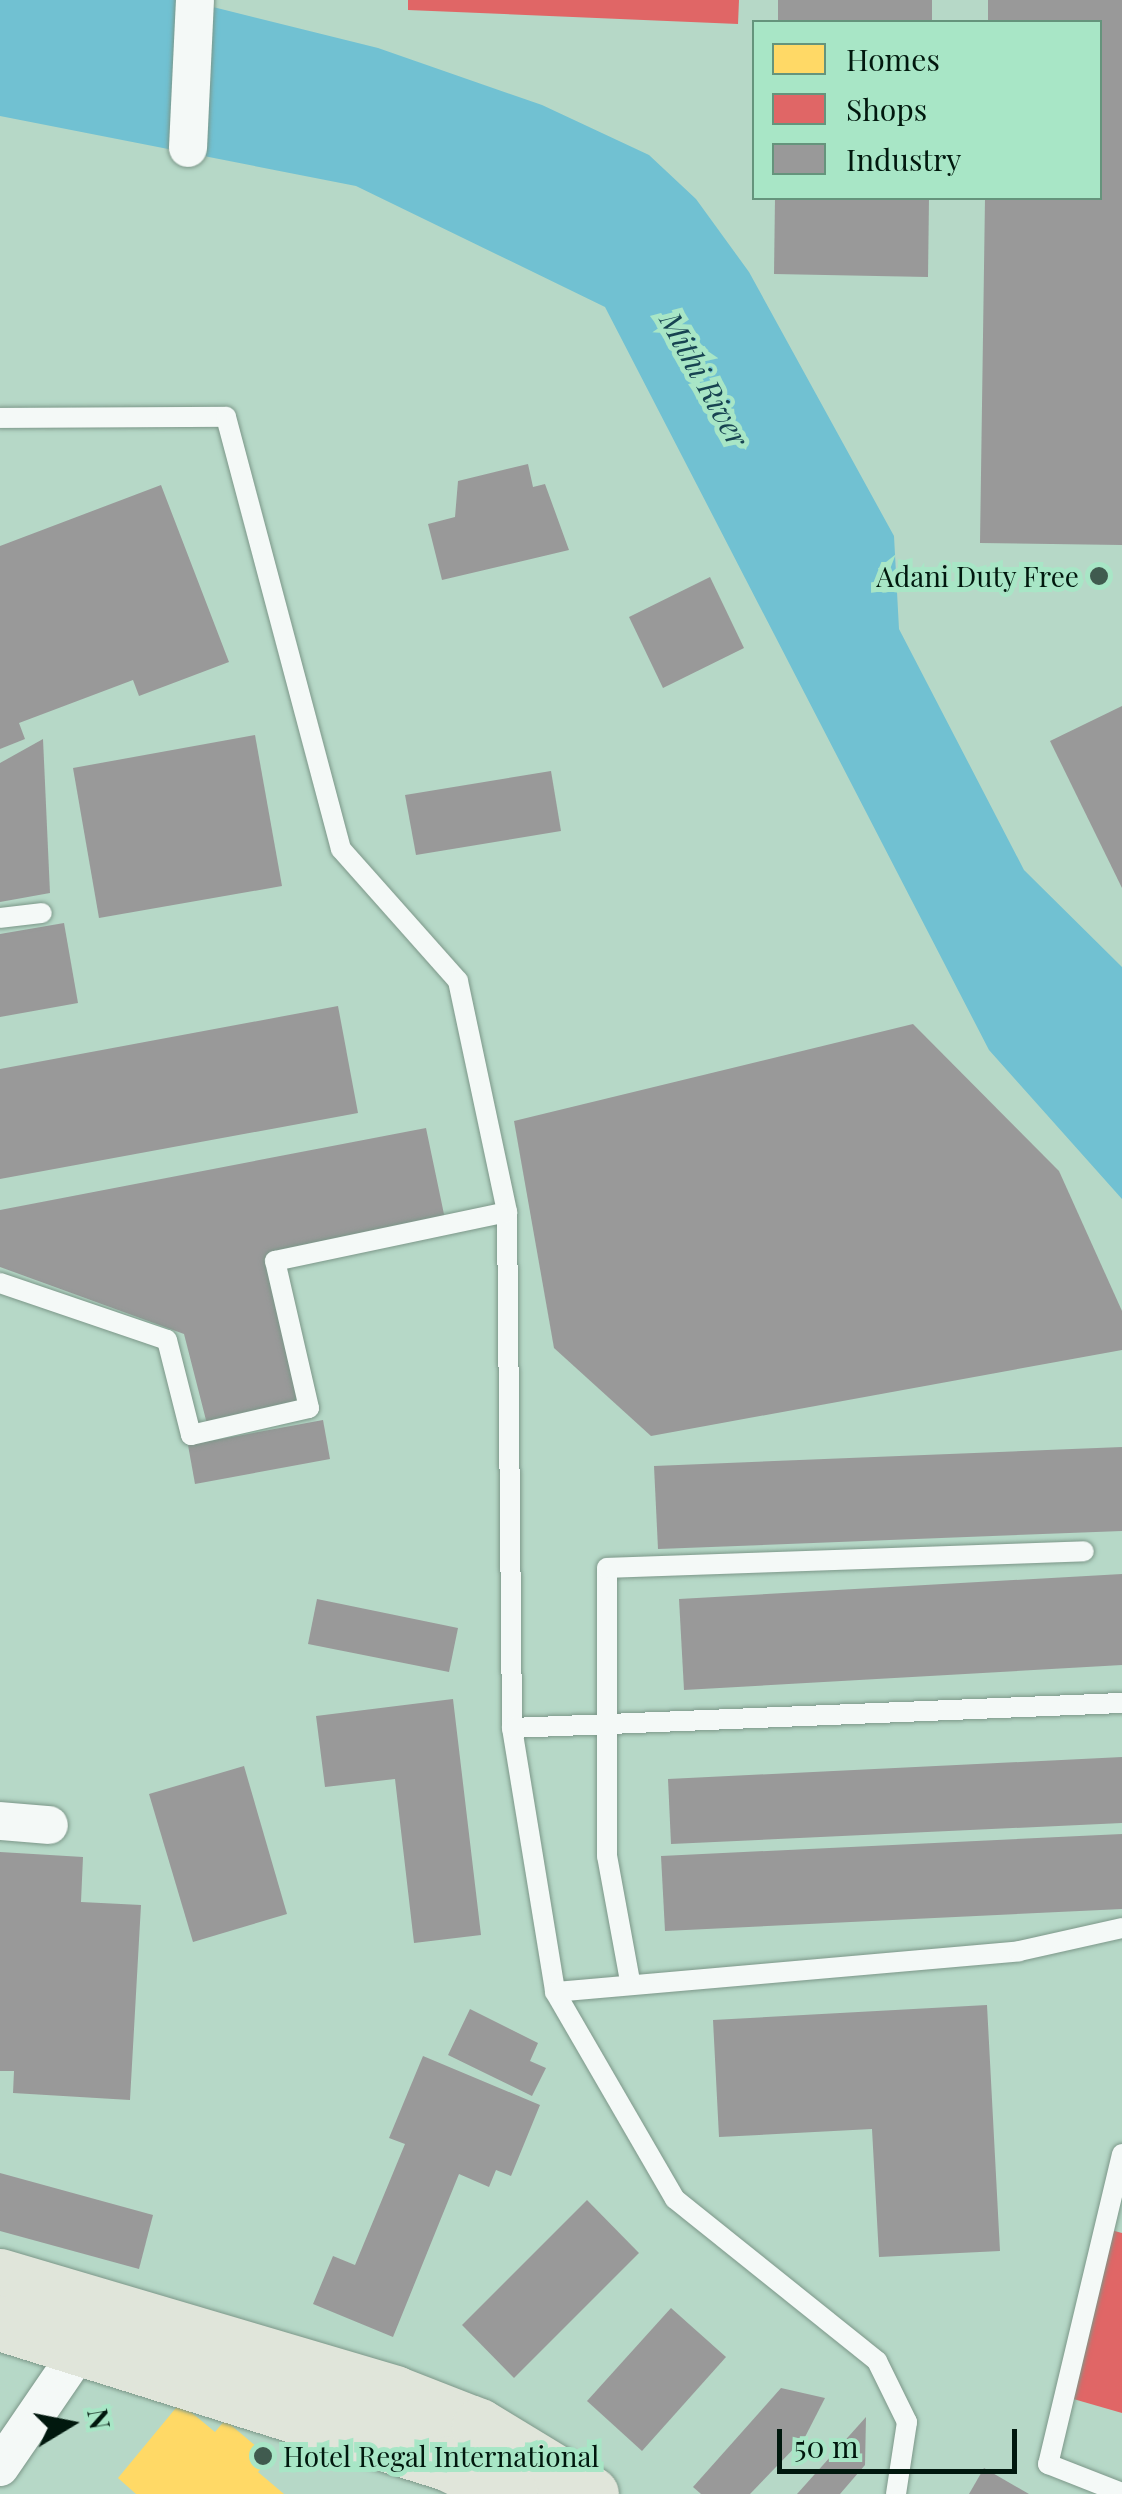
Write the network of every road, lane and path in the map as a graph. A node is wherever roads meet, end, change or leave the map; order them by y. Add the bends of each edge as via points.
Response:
1 (195, 0) edge
2 (188, 148) dead end
3 (0, 418) edge
4 (42, 913) dead end
5 (0, 918) edge
6 (507, 1212) junction
7 (0, 1283) edge
8 (1084, 1552) dead end
9 (1122, 1702) edge
10 (610, 1719) junction
11 (512, 1728) junction
12 (0, 1820) edge
13 (49, 1825) dead end
14 (1122, 1928) edge
15 (630, 1982) junction
16 (555, 1992) junction
17 (1122, 2154) edge
18 (0, 2276) edge
19 (0, 2322) edge
20 (98, 2323) junction
21 (451, 2461) edge
22 (0, 2467) edge
23 (1122, 2493) edge
24 (510, 2494) edge
25 (590, 2494) edge
26 (896, 2494) edge

1 - 2 street
3 - 6 lane via 226,417 341,849 458,981
4 - 5 lane
6 - 7 lane via 275,1261 309,1408 191,1435 167,1340
6 - 11 lane
8 - 10 lane via 607,1568
9 - 10 lane
10 - 11 lane
10 - 15 lane via 606,1856
11 - 16 lane
12 - 13 street
14 - 15 lane via 1019,1951
15 - 16 lane
16 - 26 lane via 675,2200 877,2361 907,2422
17 - 23 lane via 1048,2464
18 - 20 main road
19 - 20 main road
20 - 21 main road
20 - 22 street
21 - 24 main road
21 - 25 main road

